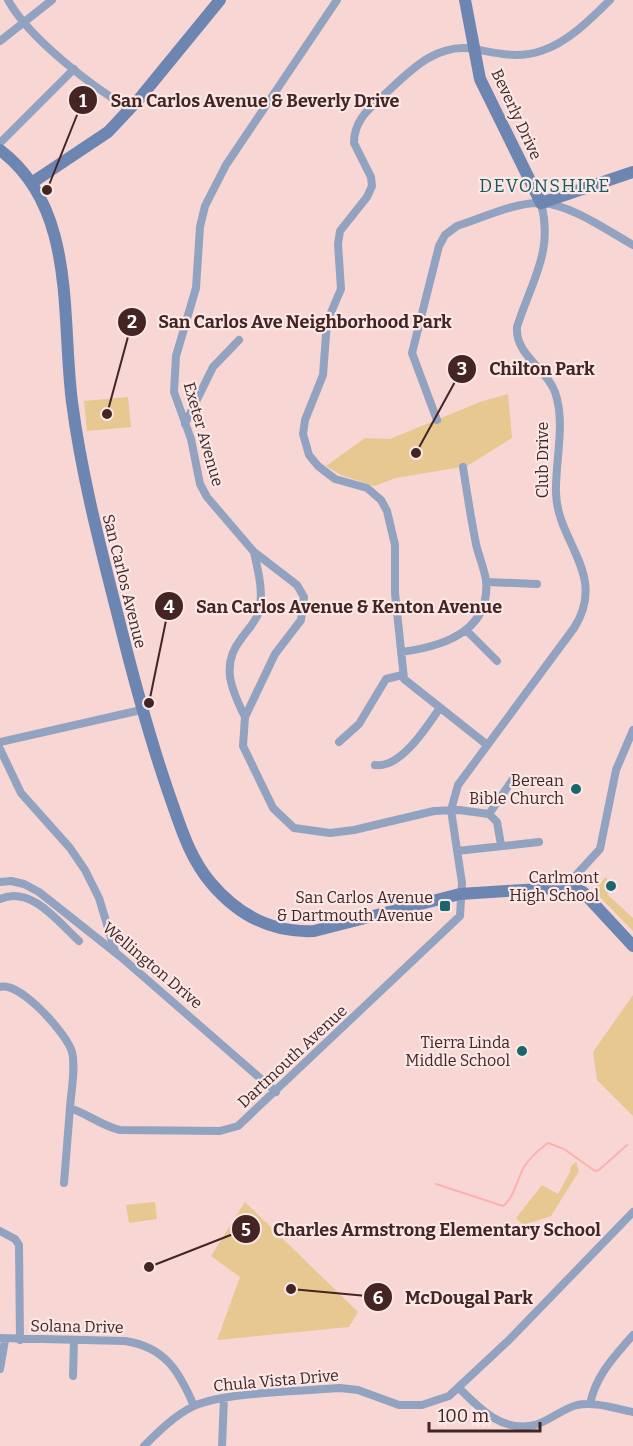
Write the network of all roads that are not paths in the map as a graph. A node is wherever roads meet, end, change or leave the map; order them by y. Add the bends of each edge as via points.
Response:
1 (8, 0) edge
2 (52, 0) edge
3 (220, 0) edge
4 (337, 0) edge
5 (465, 0) edge
6 (610, 0) edge
7 (23, 22) junction
8 (0, 41) edge
9 (473, 49) junction
10 (74, 69) junction
11 (130, 109) junction
12 (0, 143) edge
13 (0, 150) edge
14 (633, 172) edge
15 (33, 182) junction
16 (541, 203) junction
17 (633, 245) edge
18 (239, 340) dead end
19 (437, 420) dead end
20 (185, 424) junction
21 (463, 467) dead end
22 (254, 552) junction
23 (486, 582) junction
24 (537, 584) dead end
25 (466, 630) junction
26 (401, 652) junction
27 (496, 661) dead end
28 (402, 675) junction
29 (439, 709) junction
30 (141, 710) junction
31 (245, 717) junction
32 (633, 730) edge
33 (0, 742) edge
34 (339, 742) dead end
35 (486, 744) junction
36 (0, 749) edge
37 (375, 765) dead end
38 (513, 779) dead end
39 (452, 810) junction
40 (489, 814) junction
41 (539, 842) dead end
42 (501, 845) junction
43 (457, 851) junction
44 (0, 882) edge
45 (570, 887) junction
46 (460, 894) junction
47 (0, 899) edge
48 (79, 940) dead end
49 (633, 946) edge
50 (121, 957) junction
51 (0, 987) edge
52 (276, 1092) junction
53 (70, 1108) junction
54 (64, 1183) dead end
55 (633, 1212) edge
56 (0, 1231) edge
57 (633, 1335) edge
58 (3, 1339) edge
59 (20, 1340) junction
60 (74, 1341) junction
61 (0, 1369) edge
62 (73, 1376) dead end
63 (459, 1388) junction
64 (224, 1398) junction
65 (590, 1404) junction
66 (194, 1406) junction
67 (633, 1412) edge
68 (144, 1446) edge
69 (222, 1446) edge

1 - 7 street
2 - 7 street
3 - 11 main road
4 - 20 street, Exeter Avenue via 226,165 205,206 196,288 173,377
5 - 9 main road, Beverly Drive
6 - 9 street via 564,40 540,52 517,56
7 - 8 street
7 - 10 street
9 - 16 main road, Beverly Drive via 487,98
9 - 26 street via 446,50 429,57 369,109 356,126 354,143 372,186 340,231 341,289 327,322 322,375 304,426 306,447 318,466 335,478 367,488 387,511 395,545
10 - 11 street
10 - 12 street
11 - 15 main road via 108,132
13 - 15 main road, San Carlos Avenue
14 - 16 main road
15 - 30 main road, San Carlos Avenue via 50,215 58,249 72,402 88,502
16 - 17 street via 561,207
16 - 19 street via 457,226 442,240 412,353
16 - 35 street, Club Drive via 546,243 517,337 524,352 547,377 558,402 556,494 585,576 585,600 574,628
18 - 20 street via 213,367
20 - 22 street, Exeter Avenue via 207,497
21 - 23 street
22 - 31 street via 261,588 259,611 236,645 229,666 231,688
22 - 31 street, Exeter Avenue via 297,585 305,605 302,620 275,654
23 - 24 street
23 - 25 street via 481,608
25 - 26 street via 440,645
25 - 27 street
26 - 28 street
28 - 29 street
28 - 34 street via 386,679 359,724
29 - 35 street
29 - 37 street via 414,743 387,764
30 - 33 street
30 - 46 main road, San Carlos Avenue via 184,839 212,884 240,911 268,926 291,932 314,931
31 - 39 street, Exeter Avenue via 244,749 273,808 294,828 340,833
32 - 45 street via 614,779 600,849
35 - 39 street, Club Drive via 458,785
36 - 50 street via 21,793 85,870 99,898 111,944
38 - 40 street
39 - 40 street, Exeter Avenue
39 - 43 street, Club Drive
40 - 42 street via 497,822
41 - 42 street
42 - 43 street
43 - 46 street, Club Drive
44 - 50 street, Wellington Drive via 24,884 39,892
45 - 46 main road, San Carlos Avenue
45 - 49 main road via 583,892
46 - 52 street, Dartmouth Avenue via 460,916
47 - 48 street via 14,894 31,899
50 - 52 street, Wellington Drive
51 - 53 street via 17,988 70,1044
52 - 53 street, Dartmouth Avenue via 238,1126 220,1131 120,1130
53 - 54 street
55 - 63 street, Chula Vista Drive
56 - 59 street via 19,1245
57 - 65 street via 603,1370
58 - 59 street, Solana Drive
58 - 61 street
59 - 60 street, Solana Drive
60 - 62 street
60 - 66 street, Solana Drive via 125,1341 154,1349 175,1367
63 - 64 street, Chula Vista Drive via 449,1396 422,1405 399,1405 358,1390 340,1388
63 - 65 street via 485,1414 514,1425 534,1425 577,1405
64 - 66 street, Chula Vista Drive
64 - 69 street
65 - 67 street
66 - 68 street, Chula Vista Drive via 164,1426

